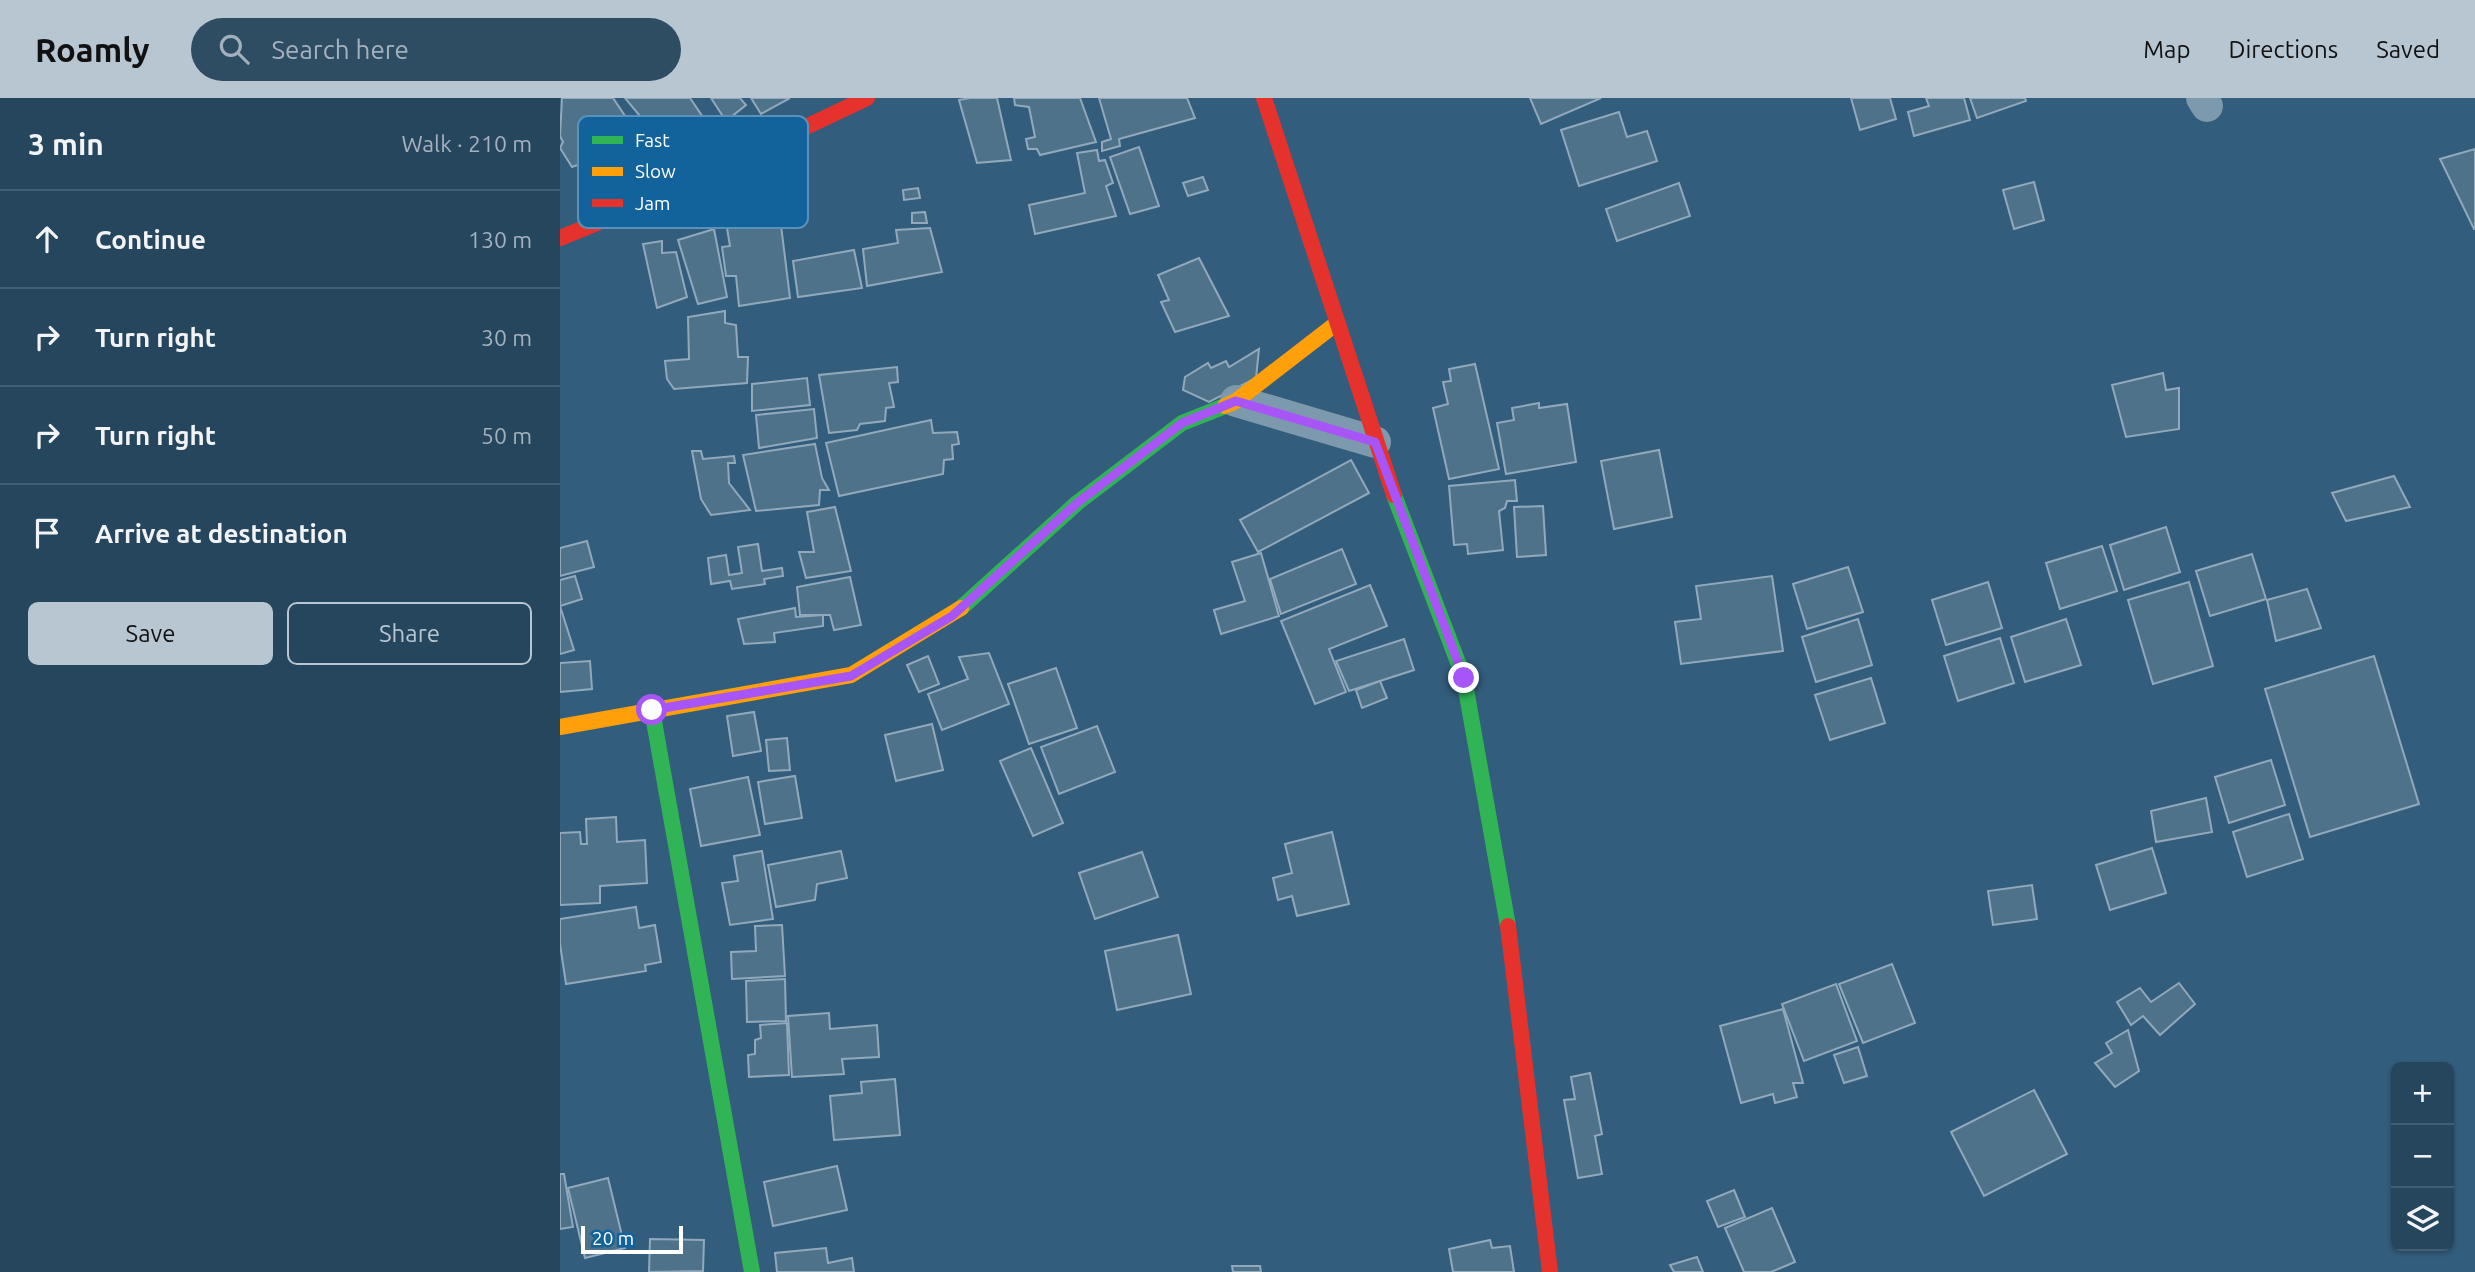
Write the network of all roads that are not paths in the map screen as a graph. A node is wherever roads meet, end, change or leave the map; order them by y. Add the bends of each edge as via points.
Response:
1 (867, 98) edge
2 (1264, 98) edge
3 (808, 126) edge
4 (585, 228) edge
5 (560, 238) edge
6 (1337, 323) junction
7 (1236, 401) junction
8 (1375, 442) junction
9 (652, 710) junction
10 (560, 727) edge
11 (752, 1272) edge
12 (1550, 1272) edge

1 - 3 street
2 - 6 street
4 - 5 street
6 - 7 street
6 - 8 street
7 - 8 street
7 - 9 street via 1182,423 1077,503 952,616 851,676
8 - 12 street via 1464,678 1507,916
9 - 10 street
9 - 11 street

